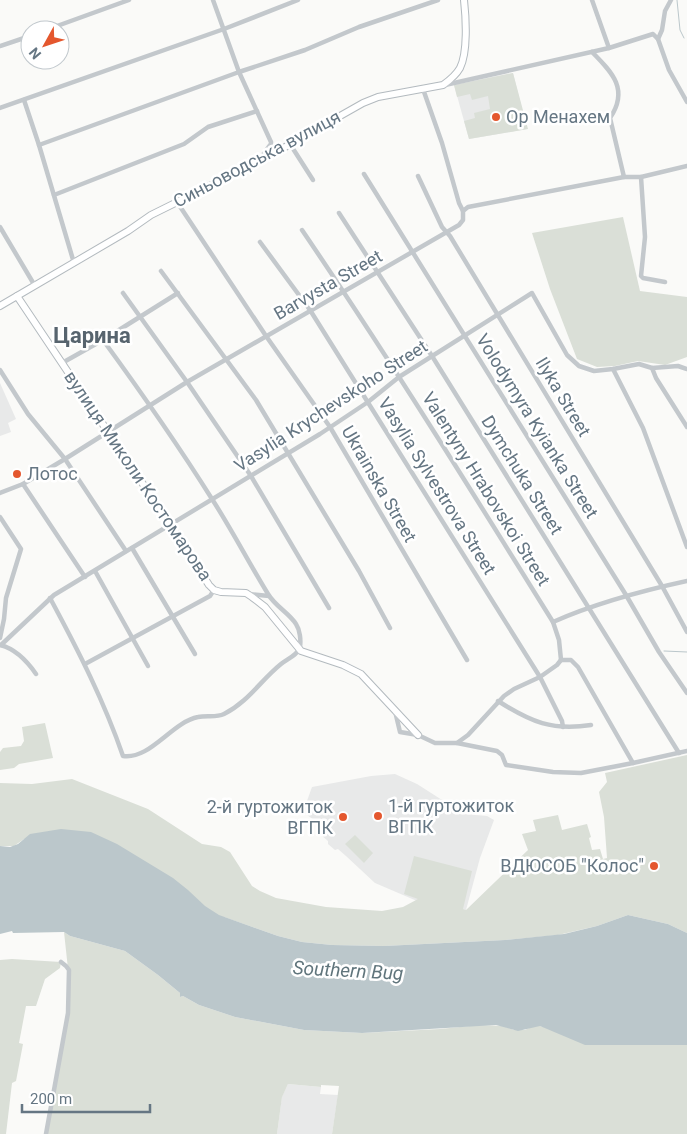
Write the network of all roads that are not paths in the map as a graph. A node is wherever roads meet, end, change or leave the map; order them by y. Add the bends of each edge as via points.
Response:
1 (129, 0) edge
2 (213, 0) edge
3 (298, 0) edge
4 (438, 0) edge
5 (464, 0) edge
6 (592, 0) edge
7 (671, 0) edge
8 (70, 21) edge
9 (224, 29) junction
10 (20, 39) edge
11 (658, 39) junction
12 (0, 46) edge
13 (609, 48) junction
14 (592, 52) junction
15 (240, 72) junction
16 (443, 85) junction
17 (423, 89) junction
18 (24, 100) junction
19 (687, 102) edge
20 (0, 108) edge
21 (257, 111) junction
22 (290, 144) junction
23 (39, 145) junction
24 (264, 159) junction
25 (687, 166) edge
26 (364, 174) dead end
27 (418, 176) dead end
28 (624, 177) junction
29 (640, 177) junction
30 (313, 180) dead end
31 (54, 195) junction
32 (177, 202) junction
33 (464, 211) junction
34 (339, 213) dead end
35 (0, 227) edge
36 (302, 230) dead end
37 (446, 232) junction
38 (260, 242) dead end
39 (412, 252) junction
40 (74, 263) junction
41 (160, 271) dead end
42 (376, 272) junction
43 (665, 282) dead end
44 (35, 286) junction
45 (344, 291) junction
46 (123, 293) dead end
47 (178, 293) junction
48 (16, 296) junction
49 (0, 306) edge
50 (310, 310) junction
51 (497, 315) junction
52 (140, 317) junction
53 (464, 335) junction
54 (266, 336) junction
55 (103, 340) junction
56 (432, 356) junction
57 (226, 359) junction
58 (62, 363) junction
59 (652, 368) junction
60 (687, 369) edge
61 (0, 370) edge
62 (614, 370) junction
63 (399, 377) junction
64 (188, 382) junction
65 (368, 402) junction
66 (150, 405) junction
67 (330, 427) junction
68 (687, 427) edge
69 (108, 431) junction
70 (288, 454) junction
71 (65, 459) junction
72 (251, 476) junction
73 (22, 484) junction
74 (0, 494) edge
75 (212, 499) junction
76 (0, 517) edge
77 (171, 525) junction
78 (687, 547) edge
79 (132, 548) junction
80 (126, 552) junction
81 (95, 571) junction
82 (85, 576) junction
83 (687, 581) edge
84 (662, 586) junction
85 (214, 590) junction
86 (246, 594) junction
87 (269, 596) junction
88 (626, 596) junction
89 (50, 598) junction
90 (329, 608) dead end
91 (588, 608) junction
92 (172, 616) junction
93 (553, 622) junction
94 (390, 628) dead end
95 (687, 632) edge
96 (0, 638) edge
97 (132, 638) junction
98 (0, 645) edge
99 (299, 649) junction
100 (195, 654) dead end
101 (468, 660) dead end
102 (561, 660) junction
103 (85, 664) junction
104 (148, 666) dead end
105 (36, 674) dead end
106 (540, 677) junction
107 (687, 693) edge
108 (498, 701) junction
109 (395, 710) junction
110 (591, 725) dead end
111 (563, 727) junction
112 (418, 735) junction
113 (457, 743) junction
114 (687, 751) edge
115 (679, 753) junction
116 (633, 763) junction
117 (61, 962) dead end
118 (46, 1134) edge

1 - 8 street
2 - 9 street
3 - 9 street
4 - 15 street
5 - 16 street via 464,55 459,69
6 - 13 street
7 - 11 street
9 - 15 street
9 - 18 street
10 - 12 street
11 - 13 street via 653,34
11 - 19 street via 669,70
13 - 14 street
14 - 16 street
14 - 28 street via 608,69 619,91 618,106 610,118
15 - 21 street
15 - 23 street
16 - 17 street, Синьоводська вулиця
17 - 22 street, Синьоводська вулиця via 367,101
17 - 33 street
18 - 20 street
18 - 23 street
21 - 24 street via 271,142
21 - 31 street via 208,128 184,144
22 - 24 street, Синьоводська вулиця
22 - 30 street
23 - 31 street
24 - 32 street, Синьоводська вулиця
25 - 29 street
26 - 39 street, Volodymyra Kyianka Street
27 - 37 street, Ilyka Street
28 - 29 street
28 - 33 street via 470,206
29 - 43 street via 645,237 641,276
31 - 40 street
32 - 40 street, Синьоводська вулиця
32 - 54 street, Ukrainska Street
33 - 37 street, Barvysta Street via 462,222
34 - 42 street, Dymchuka Street
35 - 44 street
36 - 45 street, Valentyny Hrabovskoi Street
37 - 39 street, Barvysta Street
37 - 51 street, Ilyka Street
38 - 50 street, Vasylia Sylvestrova Street
39 - 42 street, Barvysta Street
39 - 53 street, Volodymyra Kyianka Street
40 - 44 street, Синьоводська вулиця
41 - 47 street
42 - 45 street, Barvysta Street
42 - 56 street, Dymchuka Street
44 - 48 street, Синьоводська вулиця
45 - 50 street, Barvysta Street
45 - 63 street, Valentyny Hrabovskoi Street
46 - 52 street
47 - 52 street
47 - 57 street
48 - 49 street, Синьоводська вулиця
48 - 58 street, вулиця Миколи Костомарова
50 - 54 street, Barvysta Street
50 - 65 street, Vasylia Sylvestrova Street
51 - 53 street, Vasylia Krychevskoho Street
51 - 62 street, Vasylia Krychevskoho Street via 532,294 570,360 594,370
51 - 84 street, Ilyka Street
52 - 55 street
52 - 64 street
53 - 56 street, Vasylia Krychevskoho Street
53 - 88 street, Volodymyra Kyianka Street
54 - 57 street, Barvysta Street
54 - 67 street, Ukrainska Street
55 - 58 street
55 - 66 street
56 - 63 street, Vasylia Krychevskoho Street
56 - 91 street, Dymchuka Street
57 - 64 street, Barvysta Street
57 - 70 street via 256,400
58 - 69 street, вулиця Миколи Костомарова
59 - 60 street via 678,366
59 - 62 street via 639,364
59 - 68 street
61 - 71 street via 28,414
62 - 78 street via 643,428
63 - 65 street, Vasylia Krychevskoho Street
63 - 93 street, Valentyny Hrabovskoi Street
64 - 66 street, Barvysta Street
64 - 72 street
65 - 67 street, Vasylia Krychevskoho Street
65 - 106 street, Vasylia Sylvestrova Street
66 - 69 street, Barvysta Street
66 - 75 street
67 - 70 street, Vasylia Krychevskoho Street
67 - 101 street, Ukrainska Street
69 - 71 street, Barvysta Street
69 - 77 street, вулиця Миколи Костомарова
70 - 72 street, Vasylia Krychevskoho Street
70 - 94 street
71 - 73 street, Barvysta Street
71 - 80 street
72 - 75 street, Vasylia Krychevskoho Street
72 - 90 street
73 - 74 street, Barvysta Street
73 - 82 street
75 - 77 street, Vasylia Krychevskoho Street
75 - 87 street
76 - 96 street via 20,549 6,598
77 - 79 street, Vasylia Krychevskoho Street
77 - 85 street, вулиця Миколи Костомарова
79 - 80 street, Vasylia Krychevskoho Street
79 - 92 street
80 - 81 street, Vasylia Krychevskoho Street
81 - 82 street, Vasylia Krychevskoho Street
81 - 97 street
82 - 89 street, Vasylia Krychevskoho Street
83 - 84 street
84 - 88 street
84 - 95 street, Ilyka Street
85 - 86 street, вулиця Миколи Костомарова
85 - 92 street via 210,596
86 - 87 street
86 - 99 street via 261,602
87 - 99 street via 296,624
88 - 91 street
88 - 107 street, Volodymyra Kyianka Street
89 - 98 street, Vasylia Krychevskoho Street
89 - 103 street
91 - 93 street
91 - 115 street, Dymchuka Street
92 - 97 street
92 - 100 street
93 - 102 street, Valentyny Hrabovskoi Street
97 - 103 street
97 - 104 street
98 - 105 street via 19,654
99 - 103 street via 226,713 183,722 142,752 129,757 123,756
99 - 109 street via 352,668 371,683
102 - 106 street
102 - 116 street via 571,660 578,667
106 - 108 street
106 - 111 street, Vasylia Sylvestrova Street
108 - 111 street via 536,722
108 - 113 street
109 - 112 street
109 - 112 street via 400,732
110 - 111 street
112 - 113 street via 435,743
113 - 116 street via 497,751 506,765 567,773
114 - 115 street
115 - 116 street
117 - 118 street via 69,970 68,1013

